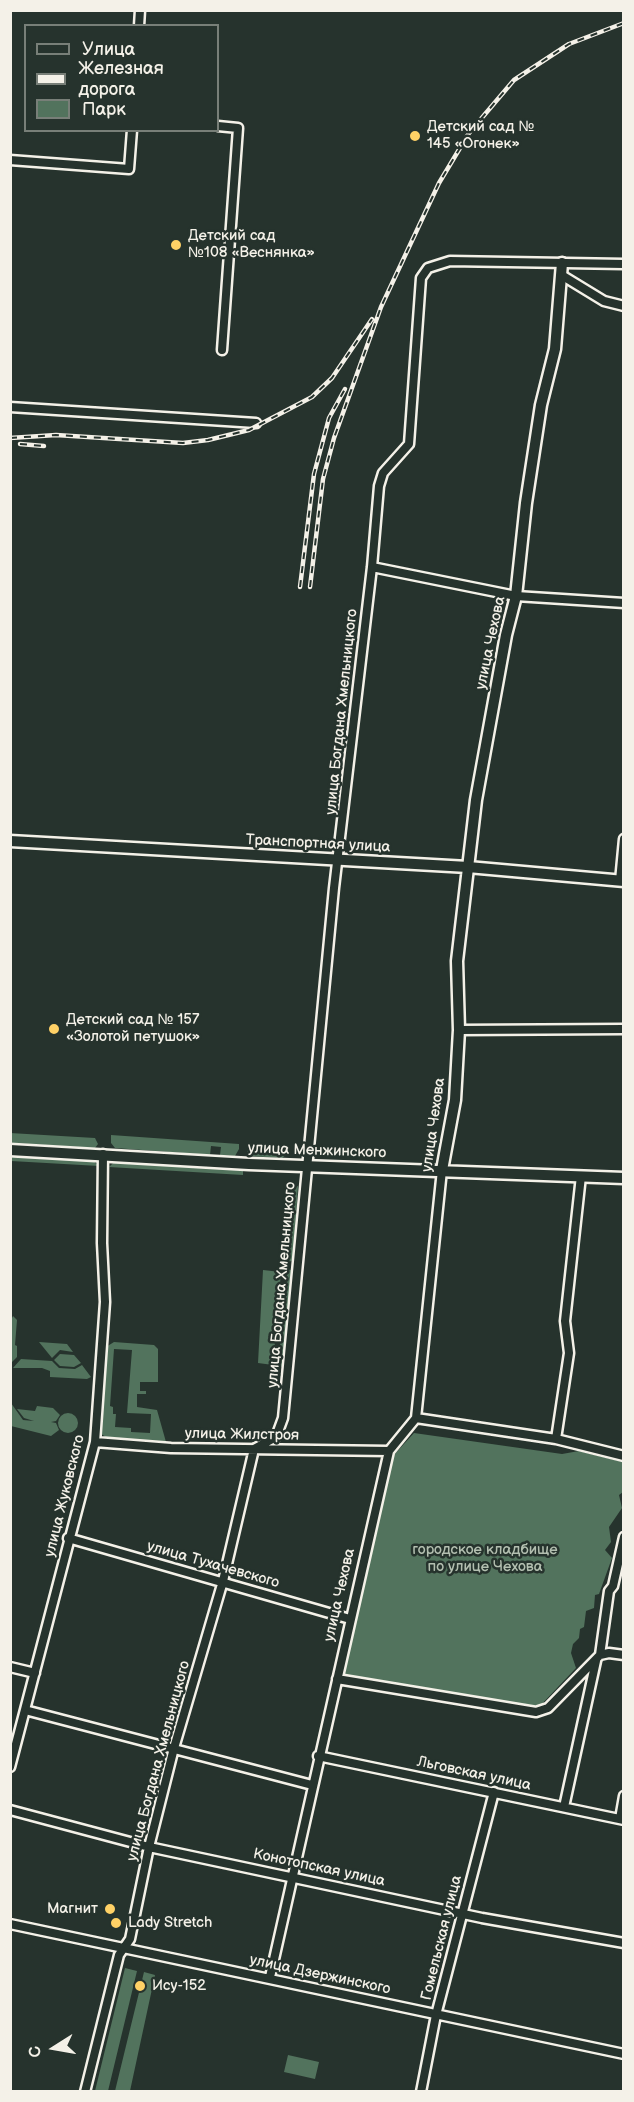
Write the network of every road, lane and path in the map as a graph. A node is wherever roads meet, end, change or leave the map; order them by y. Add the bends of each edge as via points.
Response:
1 (219, 126) edge
2 (132, 132) edge
3 (10, 160) edge
4 (561, 263) junction
5 (624, 264) edge
6 (562, 276) junction
7 (624, 306) edge
8 (222, 350) dead end
9 (10, 407) edge
10 (256, 423) dead end
11 (372, 567) junction
12 (516, 596) junction
13 (624, 603) edge
14 (624, 839) edge
15 (10, 841) edge
16 (340, 860) junction
17 (468, 867) junction
18 (622, 881) edge
19 (624, 1029) edge
20 (459, 1030) junction
21 (10, 1149) edge
22 (103, 1154) junction
23 (306, 1165) junction
24 (442, 1170) junction
25 (581, 1176) junction
26 (624, 1178) edge
27 (416, 1418) junction
28 (556, 1439) junction
29 (95, 1442) junction
30 (255, 1449) junction
31 (389, 1451) junction
32 (624, 1456) edge
33 (624, 1537) edge
34 (68, 1538) junction
35 (224, 1581) junction
36 (350, 1619) junction
37 (624, 1655) edge
38 (598, 1657) junction
39 (10, 1667) edge
40 (35, 1673) junction
41 (337, 1679) junction
42 (25, 1710) junction
43 (174, 1748) junction
44 (318, 1756) junction
45 (10, 1767) edge
46 (312, 1785) junction
47 (494, 1792) junction
48 (624, 1796) edge
49 (564, 1808) junction
50 (10, 1810) edge
51 (622, 1819) edge
52 (149, 1847) junction
53 (292, 1876) junction
54 (462, 1913) junction
55 (10, 1924) edge
56 (624, 1943) edge
57 (124, 1947) junction
58 (270, 1977) junction
59 (436, 2014) junction
60 (624, 2054) edge
61 (85, 2091) edge
62 (421, 2091) edge

1 - 8 street via 238,128
2 - 3 street via 129,169
4 - 5 street
4 - 6 street, улица Чехова
4 - 11 street, улица Богдана Хмельницкого via 450,261 428,268 421,278 409,444 381,479
6 - 7 street via 604,301
6 - 12 street, улица Чехова via 555,349 541,405
9 - 10 street
11 - 12 street
11 - 16 street, улица Богдана Хмельницкого
12 - 13 street
12 - 17 street, улица Чехова via 476,800
14 - 18 street
15 - 16 street, Транспортная улица
16 - 17 street, Транспортная улица
16 - 23 street, улица Богдана Хмельницкого
17 - 18 street, Транспортная улица
17 - 20 street, улица Чехова via 457,962
19 - 20 street
20 - 24 street, улица Чехова via 455,1100
21 - 22 street, улица Менжинского
22 - 23 street, улица Менжинского
22 - 29 street, улица Жуковского via 105,1302
23 - 24 street, улица Менжинского
23 - 30 street, улица Богдана Хмельницкого via 283,1418 276,1437
24 - 25 street, улица Менжинского
24 - 27 street, улица Чехова
25 - 26 street, улица Менжинского
25 - 28 street via 565,1321 569,1353
27 - 28 street
27 - 31 street, улица Чехова
28 - 32 street
29 - 30 street, улица Жилстроя
29 - 34 street, улица Жуковского
30 - 31 street, улица Жилстроя
30 - 35 street, улица Богдана Хмельницкого
31 - 36 street, улица Чехова
33 - 38 street via 609,1592
34 - 35 street, улица Тухачевского
34 - 40 street, улица Жуковского
35 - 36 street, улица Тухачевского
35 - 43 street, улица Богдана Хмельницкого
36 - 41 street, улица Чехова
37 - 38 street via 609,1653
38 - 41 street via 548,1708 536,1712
38 - 49 street
39 - 40 street
40 - 42 street, улица Жуковского
41 - 44 street, улица Чехова
42 - 43 street
42 - 45 street, улица Жуковского
43 - 46 street
43 - 52 street, улица Богдана Хмельницкого
44 - 46 street, улица Чехова
44 - 47 street, Льговская улица
46 - 53 street, улица Чехова
47 - 49 street, Льговская улица
47 - 54 street, Гомельская улица
48 - 51 street
49 - 51 street, Льговская улица
50 - 52 street, Конотопская улица
52 - 53 street, Конотопская улица
52 - 57 street, улица Богдана Хмельницкого via 130,1939
53 - 54 street, Конотопская улица
53 - 58 street, улица Чехова
54 - 56 street, Конотопская улица
54 - 59 street, Гомельская улица
55 - 57 street, улица Дзержинского
57 - 58 street, улица Дзержинского
57 - 61 street, улица Богдана Хмельницкого via 118,1955
58 - 59 street, улица Дзержинского
59 - 60 street, улица Дзержинского
59 - 62 street, Гомельская улица

